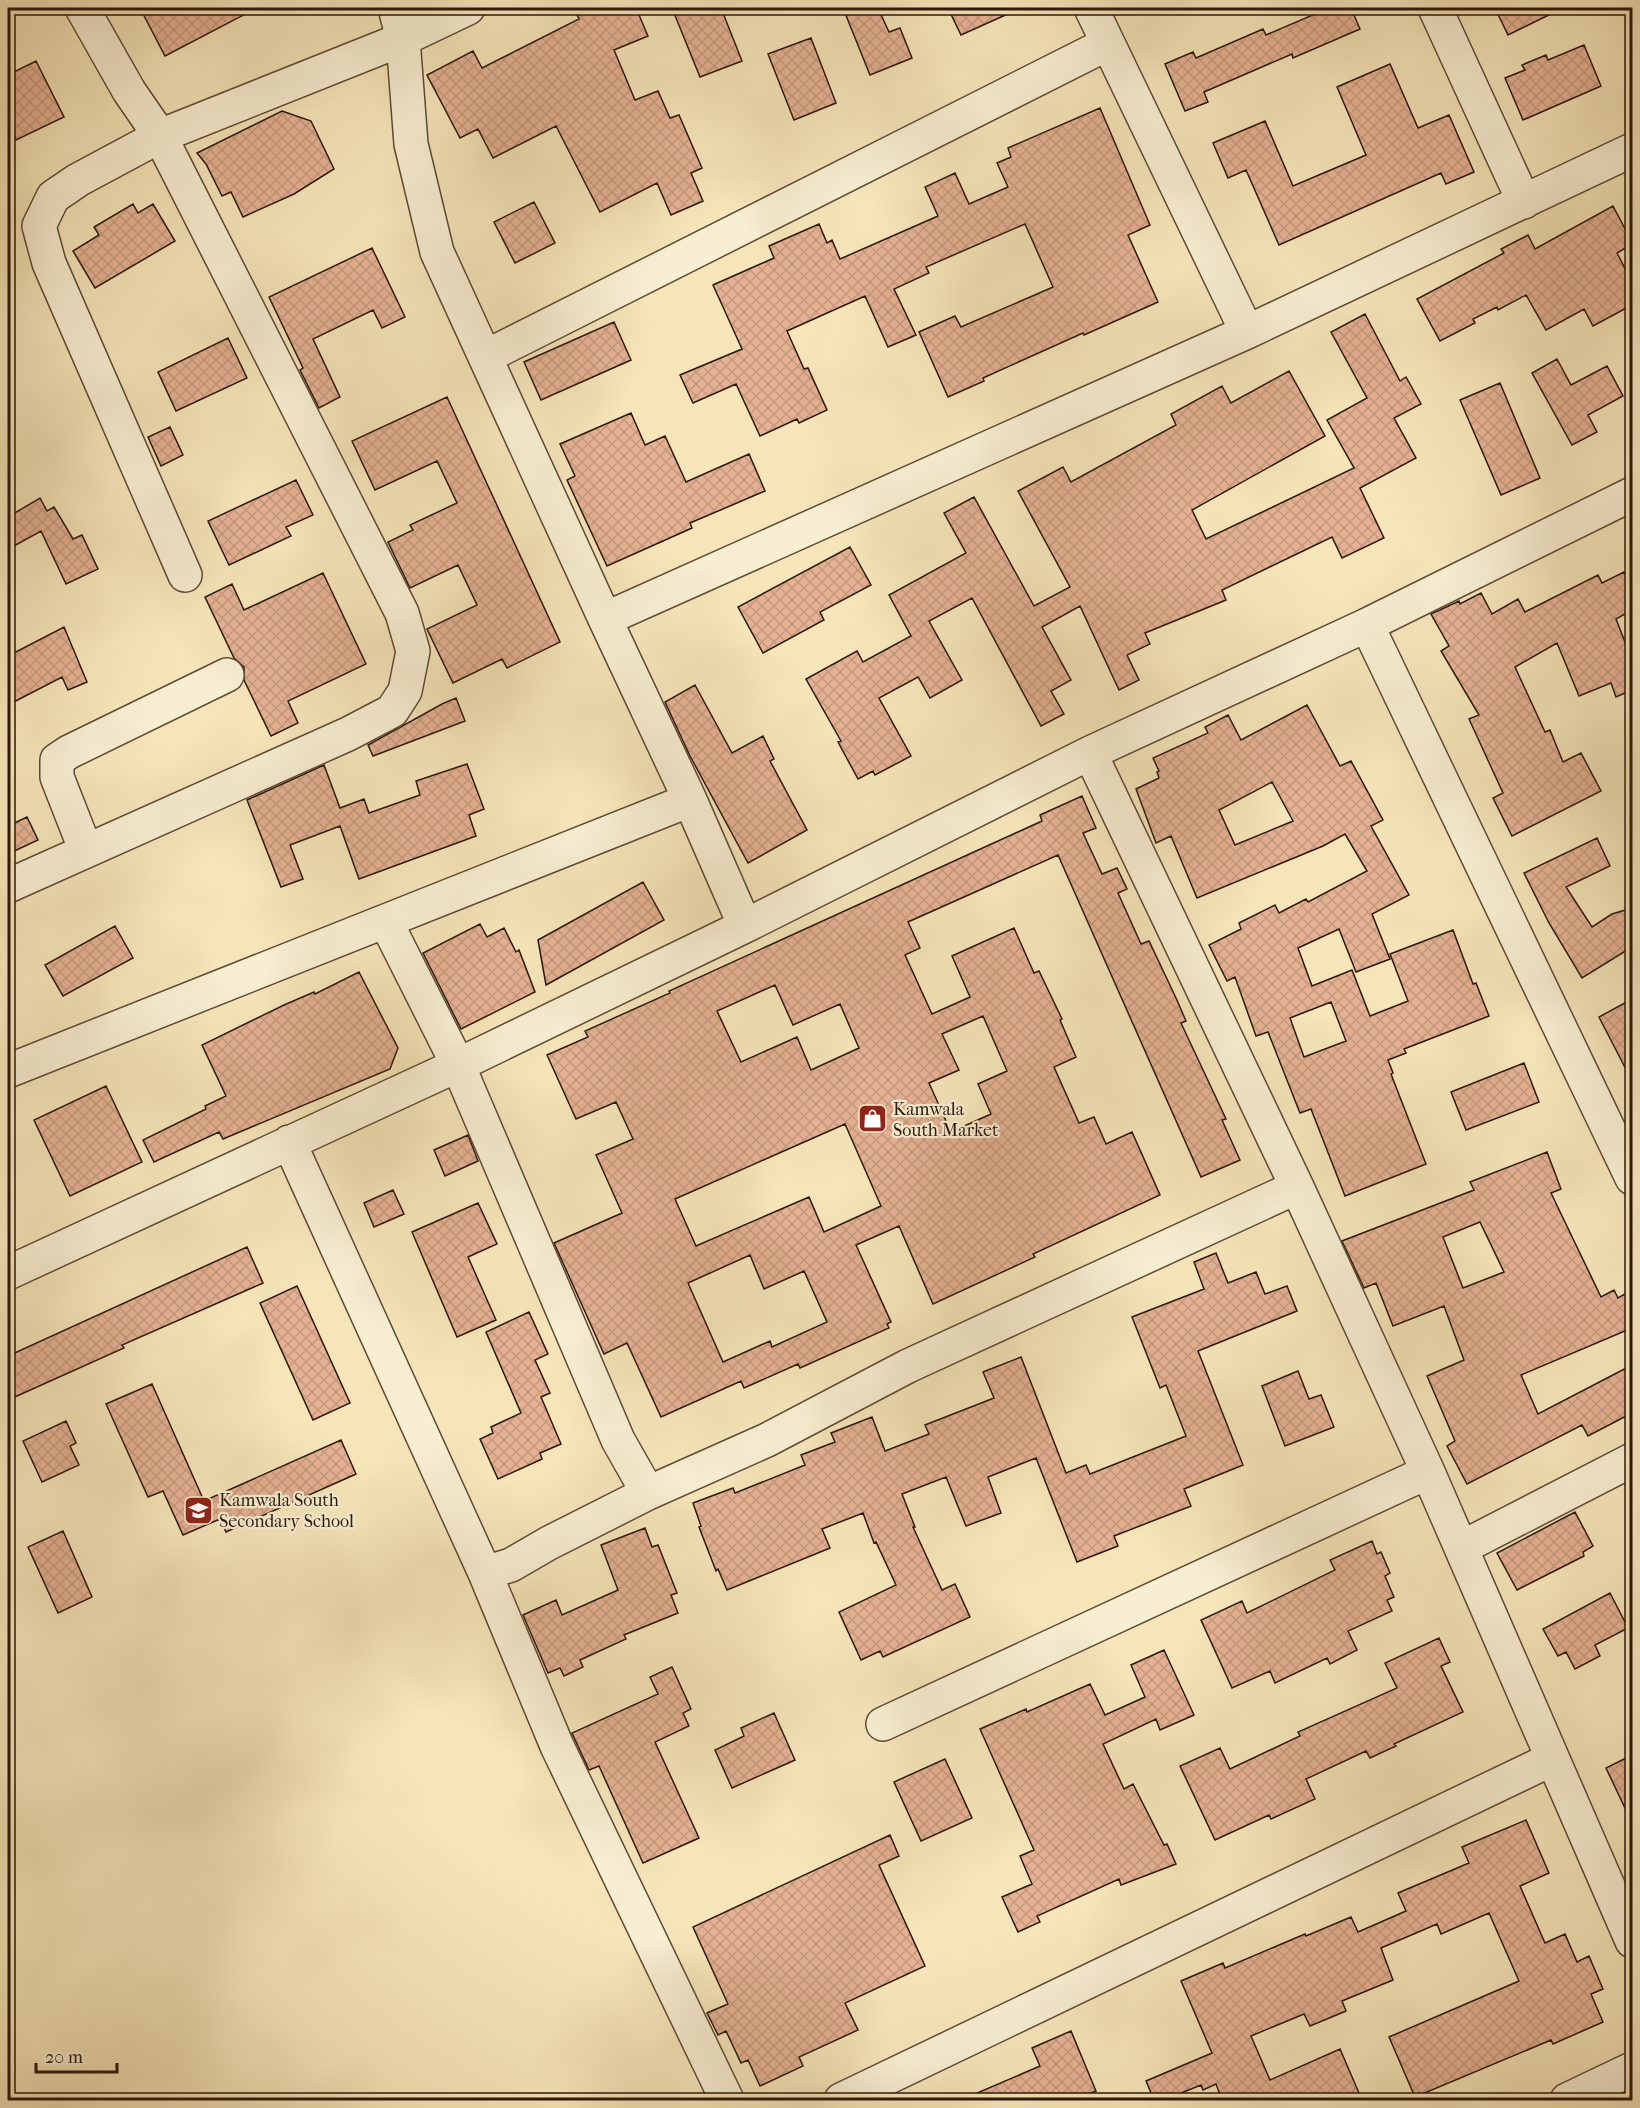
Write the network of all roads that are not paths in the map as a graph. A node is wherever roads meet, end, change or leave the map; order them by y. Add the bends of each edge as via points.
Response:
1 (82, 8) edge
2 (395, 8) edge
3 (468, 8) edge
4 (1091, 8) edge
5 (1435, 8) edge
6 (403, 39) junction
7 (1107, 44) junction
8 (160, 136) junction
9 (1632, 150) edge
10 (1524, 202) junction
11 (1247, 332) junction
12 (485, 357) junction
13 (1632, 494) edge
14 (185, 574) dead end
15 (604, 619) junction
16 (1367, 625) junction
17 (227, 675) dead end
18 (1090, 753) junction
19 (690, 800) junction
20 (86, 850) junction
21 (8, 886) edge
22 (386, 922) junction
23 (745, 926) junction
24 (458, 1065) junction
25 (8, 1071) edge
26 (289, 1143) junction
27 (1632, 1178) edge
28 (1296, 1187) junction
29 (8, 1273) edge
30 (1632, 1460) edge
31 (1428, 1472) junction
32 (648, 1493) junction
33 (1461, 1548) junction
34 (485, 1573) junction
35 (883, 1724) dead end
36 (1552, 1759) junction
37 (1632, 1941) edge
38 (1632, 2069) edge
39 (727, 2100) edge
40 (841, 2100) edge
41 (1567, 2100) edge

1 - 8 street via 129,92
2 - 6 street
3 - 6 street
4 - 7 street
5 - 10 street
6 - 8 street
6 - 12 street via 411,144 437,252
7 - 11 street
7 - 12 street
8 - 14 street via 53,197 39,226 49,263
8 - 20 street via 402,613 413,651 405,691 392,711
9 - 10 street
10 - 11 street
11 - 15 street
12 - 15 street
13 - 16 street
15 - 19 street
16 - 18 street
16 - 27 street
17 - 20 street via 57,760 57,777
18 - 23 street
18 - 28 street
19 - 22 street
19 - 23 street
20 - 21 street
22 - 24 street
22 - 25 street
23 - 24 street
24 - 26 street
24 - 32 street via 618,1440
26 - 29 street
26 - 34 street
28 - 31 street
28 - 32 street via 919,1361 767,1440
30 - 33 street
31 - 33 street
31 - 35 street
32 - 34 street via 511,1565
33 - 36 street
34 - 39 street via 557,1746
36 - 37 street
36 - 40 street
38 - 41 street

